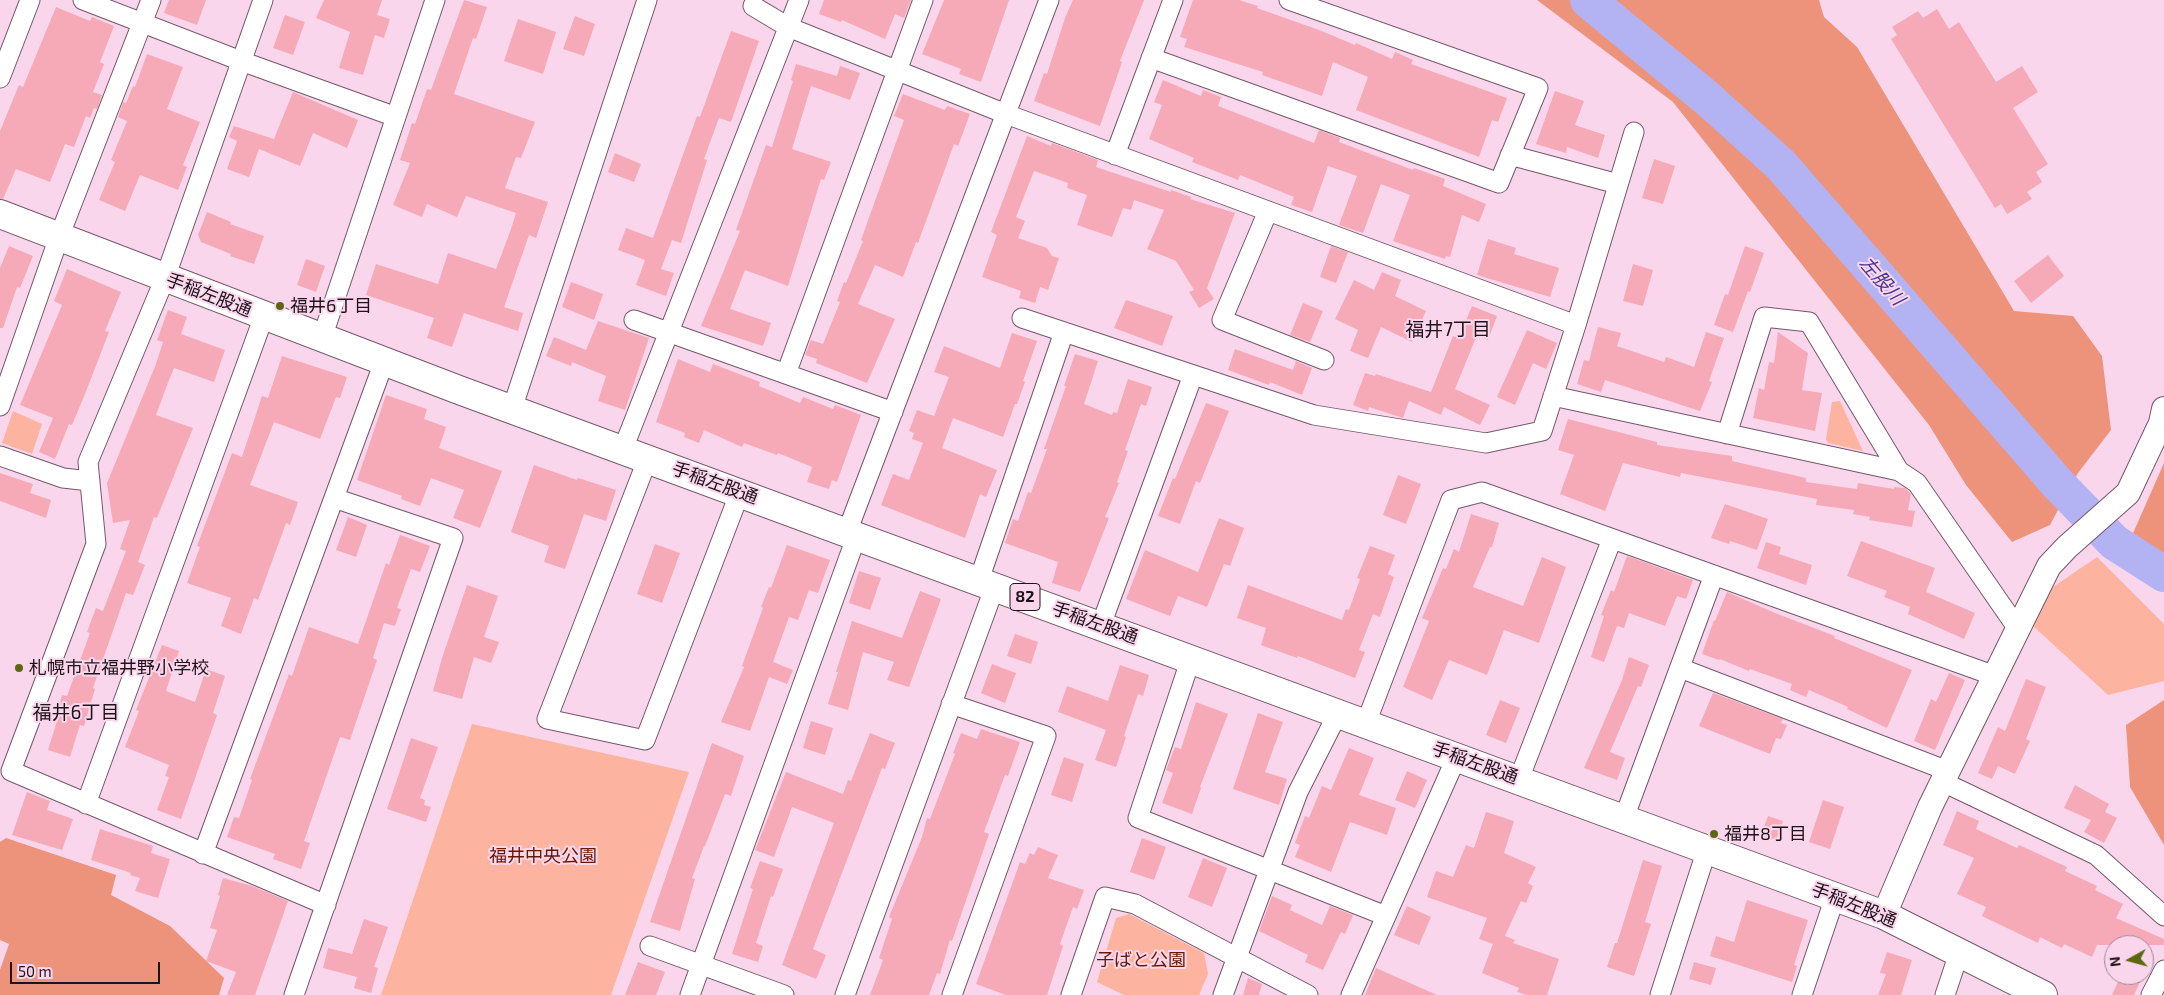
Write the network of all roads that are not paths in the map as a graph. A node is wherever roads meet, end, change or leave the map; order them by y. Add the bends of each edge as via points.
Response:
1 (30, 0) edge
2 (83, 0) edge
3 (151, 0) edge
4 (263, 0) edge
5 (435, 0) edge
6 (647, 0) edge
7 (799, 0) edge
8 (923, 0) edge
9 (1049, 0) edge
10 (1173, 0) edge
11 (1288, 0) edge
12 (753, 6) dead end
13 (143, 23) junction
14 (788, 28) junction
15 (1151, 58) junction
16 (241, 61) junction
17 (896, 70) junction
18 (0, 78) edge
19 (1006, 114) junction
20 (396, 117) junction
21 (1634, 132) dead end
22 (1115, 155) junction
23 (1510, 155) junction
24 (1618, 184) junction
25 (1268, 211) junction
26 (0, 214) edge
27 (59, 237) junction
28 (164, 278) junction
29 (264, 316) junction
30 (1022, 318) dead end
31 (634, 320) dead end
32 (1576, 325) junction
33 (1064, 332) junction
34 (668, 333) junction
35 (322, 338) junction
36 (1324, 360) dead end
37 (384, 362) junction
38 (786, 374) junction
39 (1193, 374) junction
40 (1554, 396) junction
41 (0, 406) edge
42 (512, 409) junction
43 (2164, 409) edge
44 (893, 412) junction
45 (1727, 434) junction
46 (623, 449) junction
47 (0, 456) edge
48 (648, 458) junction
49 (1899, 471) junction
50 (90, 481) junction
51 (740, 492) junction
52 (334, 498) junction
53 (852, 534) junction
54 (1612, 539) junction
55 (1714, 575) junction
56 (987, 583) junction
57 (1101, 625) junction
58 (2018, 629) junction
59 (1191, 658) junction
60 (1680, 668) junction
61 (1995, 676) junction
62 (951, 704) junction
63 (1338, 713) junction
64 (1366, 723) junction
65 (1457, 756) junction
66 (1945, 777) junction
67 (1519, 779) junction
68 (86, 804) junction
69 (1624, 818) junction
70 (1707, 849) junction
71 (203, 854) junction
72 (1269, 871) junction
73 (1835, 897) junction
74 (326, 905) junction
75 (1884, 915) junction
76 (1386, 916) junction
77 (2164, 916) edge
78 (650, 946) dead end
79 (1959, 953) junction
80 (1237, 956) junction
81 (701, 965) junction
82 (2164, 970) edge
83 (294, 995) edge
84 (690, 995) edge
85 (784, 995) edge
86 (844, 995) edge
87 (952, 995) edge
88 (1071, 995) edge
89 (1223, 995) edge
90 (1308, 995) edge
91 (1352, 995) edge
92 (1660, 995) edge
93 (1802, 995) edge
94 (1945, 995) edge
95 (2043, 995) edge
96 (2151, 995) edge

1 - 18 street
2 - 13 street
3 - 13 street
4 - 16 street
5 - 20 street
6 - 42 street
7 - 14 street
8 - 17 street
9 - 19 street
10 - 15 street
11 - 23 street via 1538,88
12 - 14 street
13 - 16 street
13 - 27 street
14 - 17 street
14 - 34 street
15 - 22 street
15 - 23 street via 1499,183
16 - 20 street
16 - 28 street
17 - 19 street
17 - 38 street
19 - 22 street
19 - 44 street
20 - 35 street
21 - 24 street
22 - 25 street
23 - 24 street
24 - 32 street
25 - 32 street
25 - 36 street via 1222,320
26 - 27 main road, 手稲左股通 / 82
27 - 28 main road, 手稲左股通 / 82
27 - 41 street
28 - 29 main road, 手稲左股通 / 82
28 - 50 street via 88,462
29 - 35 main road, 手稲左股通 / 82
29 - 68 street
30 - 33 street
31 - 34 street
32 - 40 street
33 - 39 street
33 - 56 street
34 - 38 street
34 - 46 street
35 - 37 main road, 手稲左股通 / 82
37 - 42 main road, 手稲左股通 / 82
37 - 52 street
38 - 44 street
39 - 40 street via 1314,415 1486,443 1542,431
39 - 57 street
40 - 45 street
42 - 46 main road, 手稲左股通 / 82
43 - 58 street via 2161,423 2128,493 2049,566
44 - 53 street
45 - 49 street
45 - 49 street via 1764,317 1809,322
46 - 48 main road, 手稲左股通 / 82
47 - 50 street via 63,478
48 - 51 main road, 手稲左股通 / 82
48 - 51 street via 547,719 645,740
49 - 58 street via 1917,483
50 - 68 street via 96,544 11,771
51 - 53 main road, 手稲左股通 / 82
52 - 71 street
52 - 74 street via 453,538
53 - 56 main road, 手稲左股通 / 82
53 - 81 street
54 - 55 street
54 - 64 street via 1482,492 1451,500
54 - 67 street
55 - 60 street
55 - 61 street
56 - 57 main road, 手稲左股通 / 82
56 - 62 street
57 - 59 main road, 手稲左股通 / 82
58 - 61 street
59 - 63 main road, 手稲左股通 / 82
59 - 72 street via 1138,818
60 - 66 street
60 - 69 street
61 - 66 street
62 - 86 street
62 - 87 street via 1046,736
63 - 64 main road, 手稲左股通 / 82
63 - 72 street via 1298,792
64 - 65 main road, 手稲左股通 / 82
65 - 67 main road, 手稲左股通 / 82
65 - 76 street
66 - 75 street
66 - 77 street via 2096,855
67 - 69 main road, 手稲左股通 / 82
68 - 71 street
69 - 70 main road, 手稲左股通 / 82
70 - 73 main road, 手稲左股通 / 82
70 - 92 street
71 - 74 street
72 - 76 street
72 - 80 street
73 - 75 main road, 手稲左股通 / 82
73 - 93 street
74 - 83 street
75 - 79 main road, 手稲左股通 / 82
76 - 91 street
78 - 81 street
79 - 94 street
79 - 95 main road, 手稲左股通 / 82
80 - 88 street via 1135,904 1104,897
80 - 89 street
80 - 90 street
81 - 84 street
81 - 85 street
82 - 96 street

